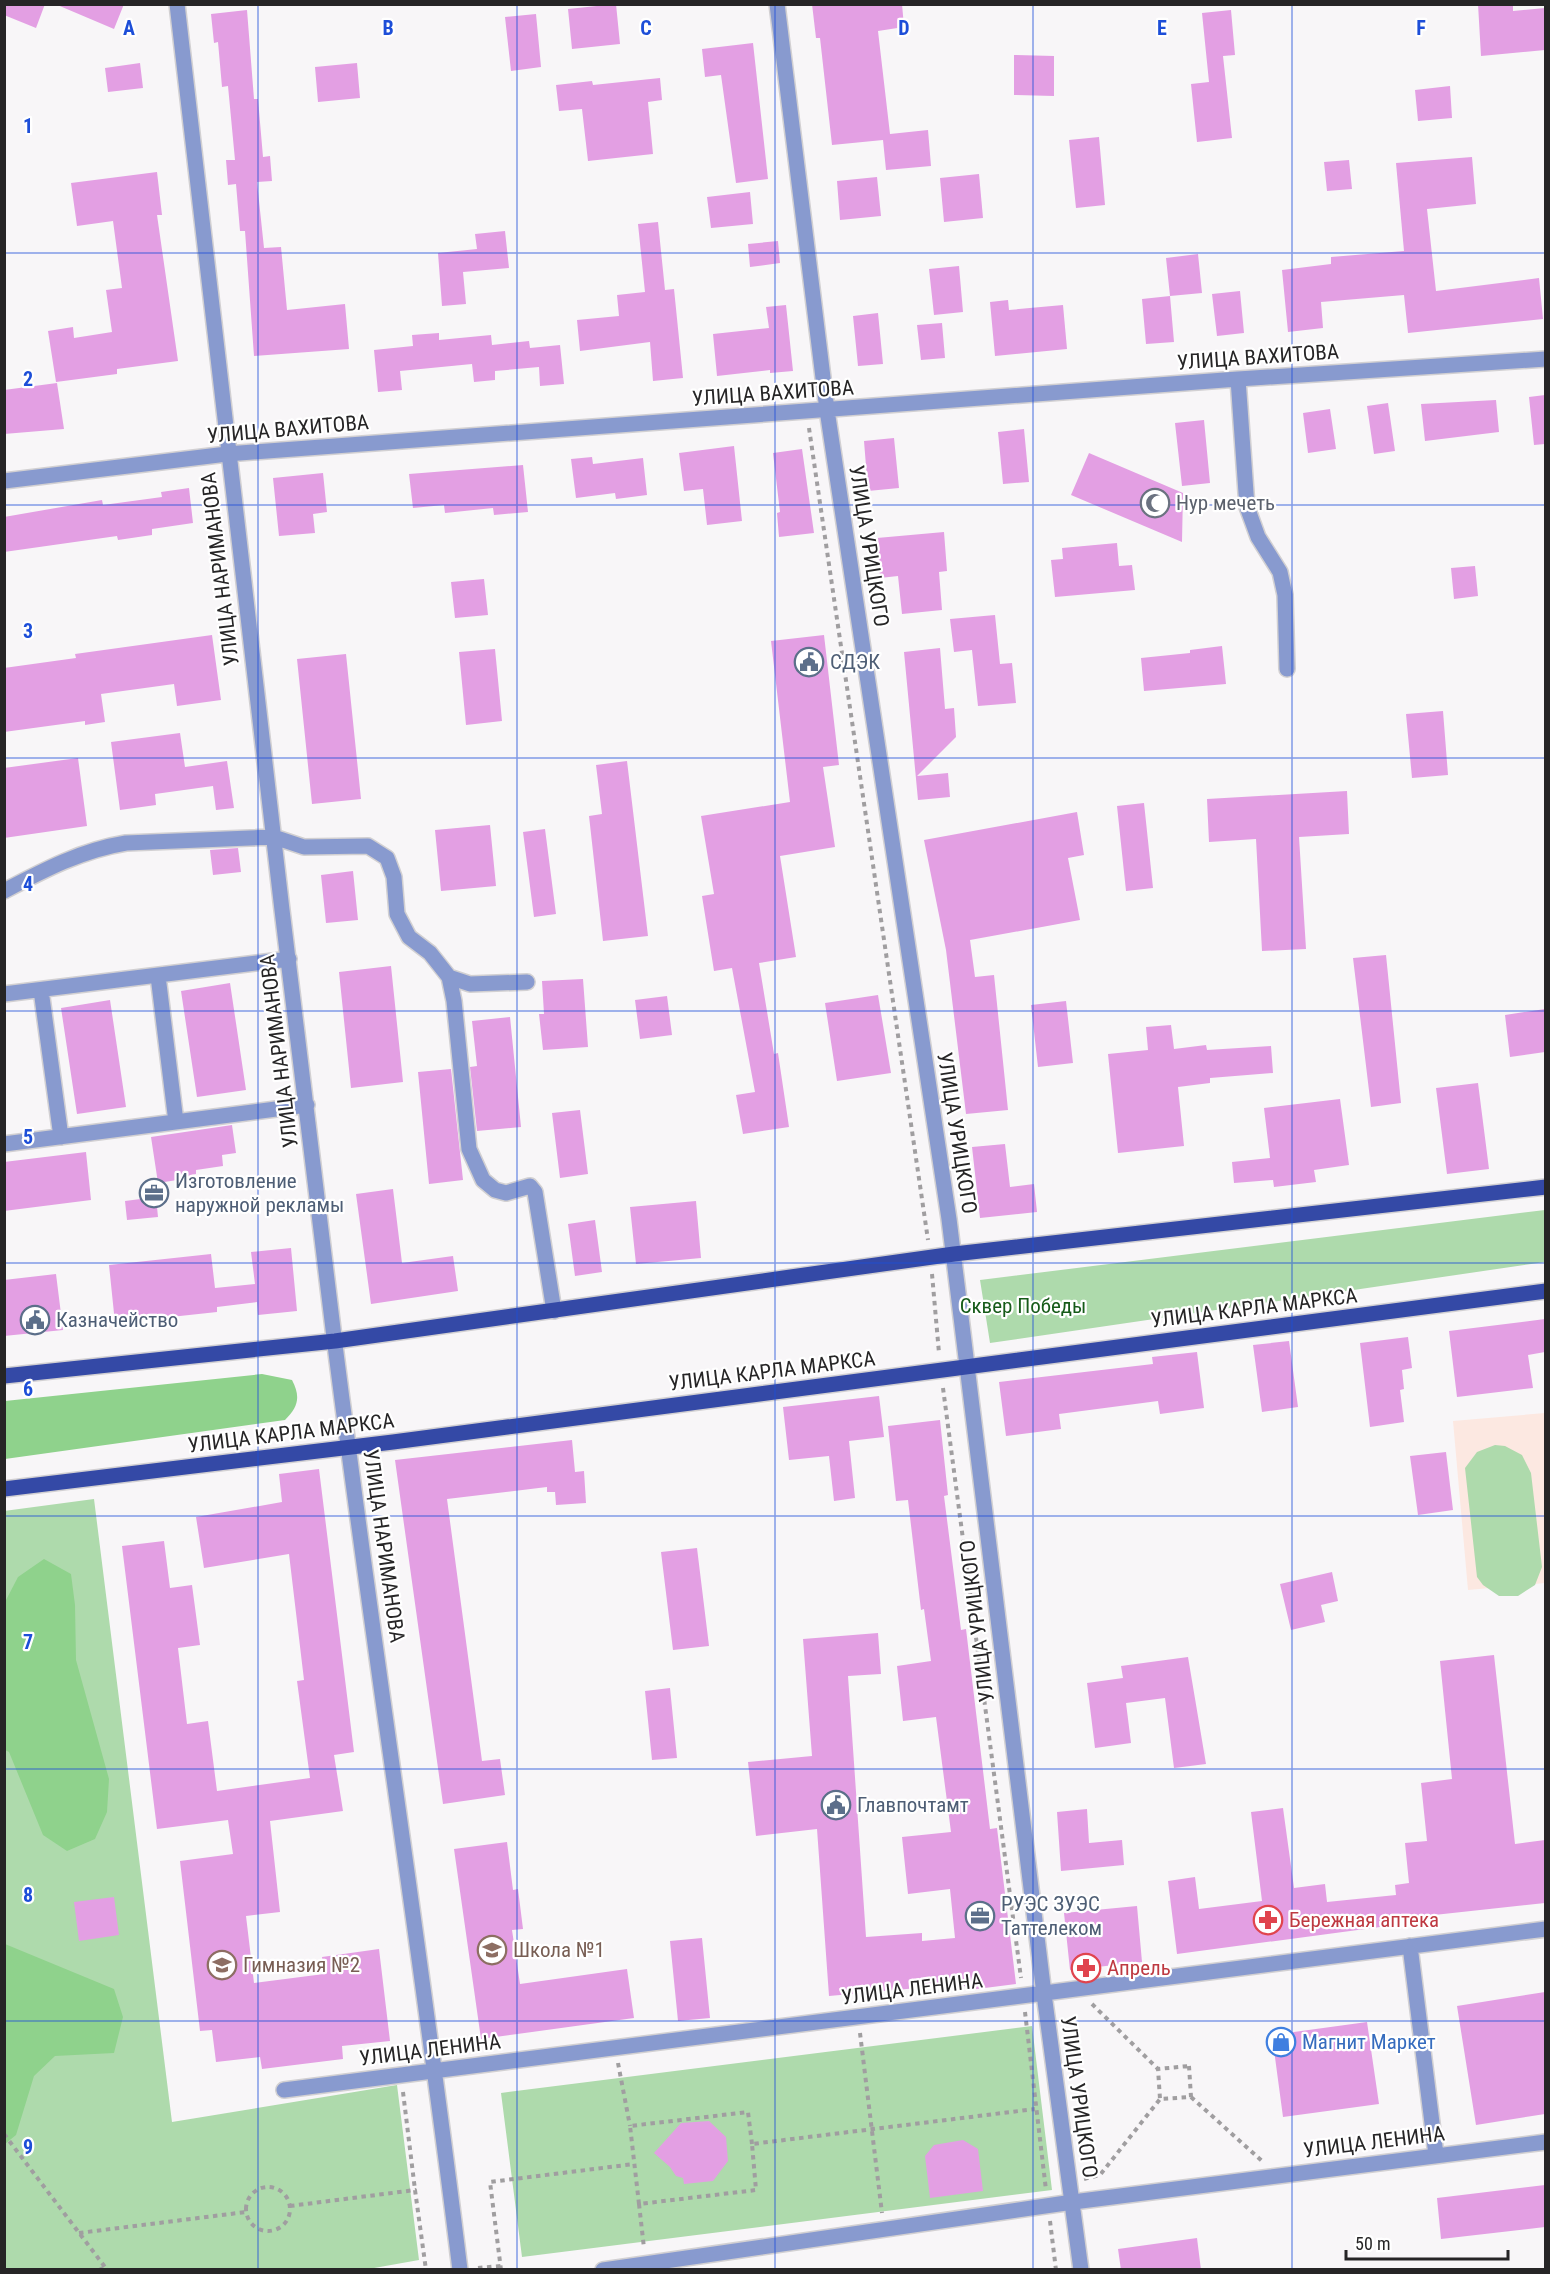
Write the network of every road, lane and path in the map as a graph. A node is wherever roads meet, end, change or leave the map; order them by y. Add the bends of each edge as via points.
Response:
1 (177, 4) edge
2 (777, 4) edge
3 (1545, 359) edge
4 (1238, 379) junction
5 (827, 410) junction
6 (807, 412) junction
7 (227, 453) junction
8 (4, 480) edge
9 (1287, 669) dead end
10 (274, 837) junction
11 (4, 891) edge
12 (289, 959) junction
13 (158, 976) junction
14 (449, 977) junction
15 (527, 981) dead end
16 (41, 990) junction
17 (4, 994) edge
18 (307, 1105) junction
19 (176, 1122) junction
20 (61, 1137) junction
21 (4, 1144) edge
22 (1545, 1187) edge
23 (954, 1254) junction
24 (930, 1258) junction
25 (1545, 1292) edge
26 (554, 1311) junction
27 (335, 1341) junction
28 (968, 1367) junction
29 (940, 1370) junction
30 (4, 1376) edge
31 (349, 1447) junction
32 (4, 1490) edge
33 (1545, 1929) edge
34 (1410, 1946) junction
35 (1077, 1990) junction
36 (1044, 1994) junction
37 (1024, 1996) junction
38 (858, 2017) junction
39 (616, 2048) junction
40 (1158, 2068) junction
41 (436, 2070) junction
42 (401, 2075) junction
43 (284, 2091) dead end
44 (1191, 2097) junction
45 (1160, 2099) junction
46 (1035, 2109) junction
47 (630, 2126) junction
48 (871, 2130) junction
49 (4, 2134) edge
50 (1545, 2142) edge
51 (752, 2144) junction
52 (1436, 2155) junction
53 (634, 2164) junction
54 (1278, 2175) junction
55 (1070, 2182) junction
56 (1045, 2186) junction
57 (415, 2190) junction
58 (1073, 2202) junction
59 (639, 2204) junction
60 (1047, 2205) junction
61 (290, 2206) junction
62 (246, 2212) junction
63 (884, 2229) junction
64 (79, 2233) junction
65 (645, 2263) junction
66 (106, 2268) edge
67 (501, 2268) edge
68 (465, 2269) edge
69 (99, 2270) edge
70 (426, 2270) edge
71 (603, 2270) edge
72 (1056, 2270) edge
73 (1081, 2270) edge

1 - 7 street, УЛИЦА НАРИМАНОВА
2 - 5 street, УЛИЦА УРИЦКОГО
3 - 4 street, УЛИЦА ВАХИТОВА
4 - 5 street, УЛИЦА ВАХИТОВА
4 - 9 street via 1247,507 1258,537 1280,572 1285,596
5 - 6 street, УЛИЦА ВАХИТОВА
5 - 23 street, УЛИЦА УРИЦКОГО
6 - 7 street, УЛИЦА ВАХИТОВА
6 - 24 path
7 - 8 street, УЛИЦА ВАХИТОВА
7 - 10 street, УЛИЦА НАРИМАНОВА
10 - 11 street via 105,846 40,871
10 - 12 street, УЛИЦА НАРИМАНОВА
10 - 14 street via 304,847 368,846 387,858 394,877 397,914 410,937 430,953
12 - 13 street
12 - 18 street, УЛИЦА НАРИМАНОВА
13 - 16 street
13 - 19 street
14 - 15 street via 470,984
14 - 26 street via 469,1149 483,1180 495,1190 506,1193 530,1186 535,1192
16 - 17 street
16 - 20 street
18 - 19 street
18 - 27 street, УЛИЦА НАРИМАНОВА
19 - 20 street
20 - 21 street
22 - 23 main road
23 - 24 main road
23 - 28 street, УЛИЦА УРИЦКОГО
24 - 26 main road
24 - 29 path
25 - 28 main road, УЛИЦА КАРЛА МАРКСА
26 - 27 main road
27 - 30 main road
27 - 31 street, УЛИЦА НАРИМАНОВА
28 - 29 main road, УЛИЦА КАРЛА МАРКСА
28 - 36 street, УЛИЦА УРИЦКОГО
29 - 31 main road, УЛИЦА КАРЛА МАРКСА
29 - 37 path
31 - 32 main road, УЛИЦА КАРЛА МАРКСА
31 - 41 street, УЛИЦА НАРИМАНОВА
33 - 34 street, УЛИЦА ЛЕНИНА
34 - 35 street, УЛИЦА ЛЕНИНА
34 - 52 street
35 - 36 street, УЛИЦА ЛЕНИНА
35 - 40 path
36 - 37 street, УЛИЦА ЛЕНИНА
36 - 55 street, УЛИЦА УРИЦКОГО
37 - 38 street, УЛИЦА ЛЕНИНА
37 - 46 path
38 - 39 street, УЛИЦА ЛЕНИНА
38 - 48 path
39 - 41 street, УЛИЦА ЛЕНИНА
39 - 47 path
40 - 44 path via 1189,2066
40 - 45 path
41 - 42 street, УЛИЦА ЛЕНИНА
41 - 68 street, УЛИЦА НАРИМАНОВА
42 - 43 street, УЛИЦА ЛЕНИНА
42 - 57 path
44 - 45 path
44 - 54 path
45 - 55 path via 1100,2175
46 - 48 path
46 - 56 path
47 - 51 path via 748,2112
47 - 53 path
48 - 51 path
48 - 63 path
49 - 64 path
50 - 52 street, УЛИЦА ЛЕНИНА
51 - 59 path via 756,2190
52 - 54 street, УЛИЦА ЛЕНИНА
53 - 59 path
53 - 67 path via 490,2182
54 - 58 street, УЛИЦА ЛЕНИНА
55 - 56 path
55 - 58 street, УЛИЦА УРИЦКОГО
56 - 60 path
57 - 61 path
57 - 70 path
58 - 60 street, УЛИЦА ЛЕНИНА
58 - 73 street, УЛИЦА УРИЦКОГО
59 - 65 path
60 - 63 street, УЛИЦА ЛЕНИНА
60 - 72 path
61 - 62 path via 278,2189 263,2188 250,2197
61 - 62 path via 282,2227 268,2232 254,2226
62 - 64 path
63 - 65 street, УЛИЦА ЛЕНИНА
64 - 66 path
65 - 71 street, УЛИЦА ЛЕНИНА
66 - 69 path
67 - 68 path

